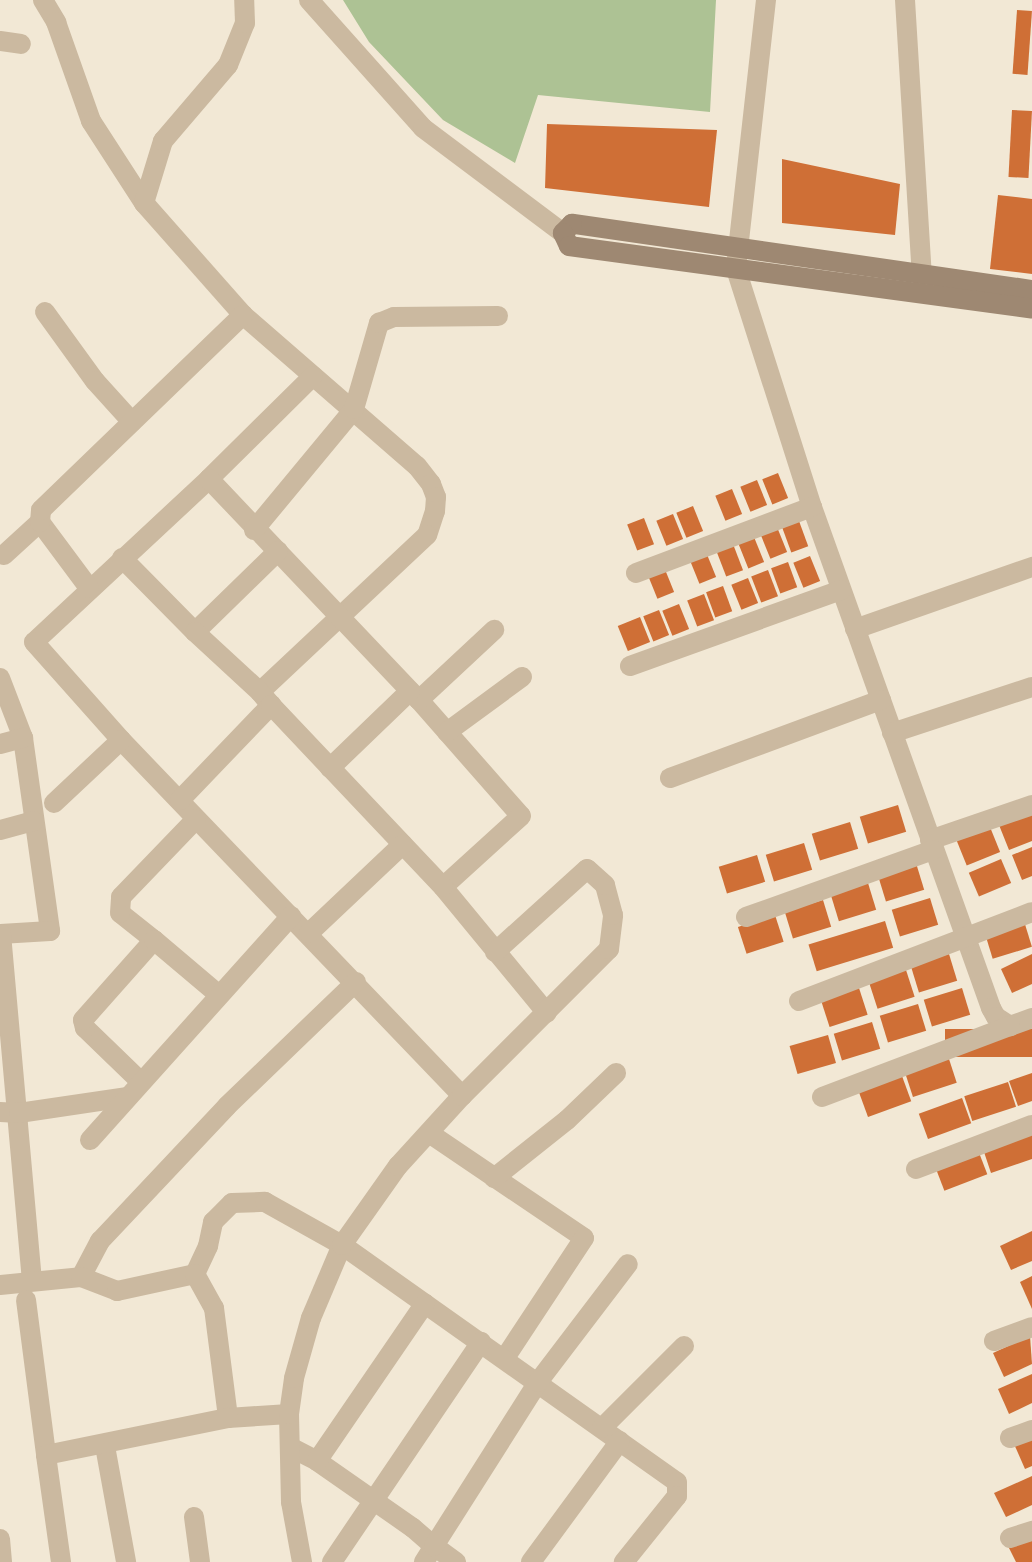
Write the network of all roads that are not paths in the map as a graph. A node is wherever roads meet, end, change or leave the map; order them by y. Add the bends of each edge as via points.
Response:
1 (43, 0) edge
2 (244, 0) edge
3 (309, 0) edge
4 (766, 0) edge
5 (905, 0) edge
6 (0, 41) edge
7 (21, 44) dead end
8 (144, 203) junction
9 (563, 233) junction
10 (737, 248) junction
11 (736, 269) junction
12 (922, 275) junction
13 (1032, 290) edge
14 (1032, 309) edge
15 (45, 312) dead end
16 (243, 315) junction
17 (498, 316) dead end
18 (313, 376) junction
19 (354, 409) junction
20 (132, 422) junction
21 (209, 479) junction
22 (812, 507) junction
23 (40, 522) junction
24 (254, 530) junction
25 (278, 551) junction
26 (4, 555) dead end
27 (122, 558) junction
28 (1032, 567) edge
29 (636, 573) dead end
30 (89, 588) junction
31 (841, 590) junction
32 (340, 617) junction
33 (855, 629) junction
34 (494, 630) dead end
35 (195, 632) junction
36 (630, 666) dead end
37 (522, 677) dead end
38 (0, 678) edge
39 (1032, 687) edge
40 (415, 696) junction
41 (266, 699) junction
42 (881, 700) junction
43 (447, 732) junction
44 (892, 733) junction
45 (23, 738) junction
46 (121, 740) junction
47 (0, 744) edge
48 (330, 768) junction
49 (670, 778) dead end
50 (180, 800) junction
51 (54, 803) dead end
52 (1032, 805) edge
53 (196, 819) junction
54 (34, 821) junction
55 (0, 830) edge
56 (403, 844) junction
57 (931, 845) junction
58 (443, 887) junction
59 (1032, 912) edge
60 (291, 916) junction
61 (746, 917) dead end
62 (309, 933) junction
63 (0, 934) edge
64 (965, 938) junction
65 (154, 940) junction
66 (495, 952) junction
67 (356, 982) junction
68 (219, 995) junction
69 (799, 1001) dead end
70 (547, 1013) junction
71 (1032, 1018) edge
72 (1010, 1026) junction
73 (616, 1073) dead end
74 (135, 1090) junction
75 (462, 1096) junction
76 (822, 1097) dead end
77 (10, 1112) edge
78 (1032, 1125) edge
79 (429, 1133) junction
80 (90, 1140) dead end
81 (916, 1169) dead end
82 (494, 1178) junction
83 (342, 1245) junction
84 (628, 1264) dead end
85 (195, 1274) junction
86 (81, 1277) junction
87 (0, 1285) edge
88 (29, 1291) junction
89 (425, 1303) junction
90 (1032, 1327) edge
91 (994, 1341) dead end
92 (481, 1342) junction
93 (684, 1346) dead end
94 (505, 1358) junction
95 (538, 1382) junction
96 (289, 1414) junction
97 (228, 1418) junction
98 (602, 1428) junction
99 (1032, 1430) edge
100 (1010, 1438) dead end
101 (620, 1441) junction
102 (105, 1446) junction
103 (290, 1447) junction
104 (46, 1455) junction
105 (317, 1461) junction
106 (376, 1501) junction
107 (194, 1517) dead end
108 (1032, 1531) edge
109 (1010, 1538) dead end
110 (0, 1539) edge
111 (429, 1554) edge
112 (2, 1562) edge
113 (61, 1562) edge
114 (126, 1562) edge
115 (200, 1562) edge
116 (302, 1562) edge
117 (332, 1562) edge
118 (456, 1562) edge
119 (531, 1562) edge
120 (624, 1562) edge

1 - 8 street via 91,121
2 - 8 street via 245,23 228,65 163,141
3 - 9 street via 423,128
4 - 10 street
5 - 12 street
6 - 7 street
8 - 16 street
9 - 10 street via 572,224
9 - 11 street via 569,246
10 - 11 street
10 - 12 street
11 - 14 street
11 - 22 street
12 - 13 street
15 - 20 street
16 - 18 street
16 - 20 street
17 - 19 street via 384,319 376,329
18 - 19 street
18 - 21 street
19 - 24 street
19 - 32 street via 417,466 431,484 435,511 427,535
20 - 23 street via 41,510
21 - 24 street
21 - 27 street
22 - 29 street
22 - 31 street
23 - 26 street
23 - 30 street
24 - 25 street
25 - 32 street
25 - 35 street
27 - 30 street
27 - 35 street
28 - 33 street
30 - 46 street via 34,642
31 - 33 street
31 - 36 street
32 - 40 street
32 - 41 street
33 - 42 street
34 - 40 street
35 - 41 street
37 - 43 street
38 - 45 street
39 - 44 street
40 - 43 street
40 - 48 street
41 - 48 street
41 - 50 street
42 - 44 street
42 - 49 street
43 - 58 street via 521,816
44 - 57 street
45 - 47 street
45 - 54 street
46 - 50 street
46 - 51 street
48 - 56 street
50 - 53 street
52 - 57 street
53 - 60 street
53 - 65 street via 121,897 120,913
54 - 55 street
54 - 63 street via 50,931
56 - 58 street
56 - 62 street
57 - 61 street
57 - 64 street
58 - 66 street
59 - 64 street
60 - 62 street
60 - 68 street
62 - 67 street
63 - 77 street
64 - 69 street
64 - 72 street via 991,1008
65 - 68 street
65 - 74 street via 83,1020
66 - 70 street
66 - 70 street via 587,869 600,879 613,915 612,942
67 - 75 street
67 - 86 street via 227,1106 100,1241
68 - 74 street
70 - 75 street
71 - 72 street
72 - 76 street
73 - 82 street
74 - 77 street
74 - 80 street
75 - 79 street
77 - 88 street
78 - 81 street
79 - 82 street
79 - 83 street via 371,1200
82 - 94 street via 584,1238
83 - 85 street via 265,1202 232,1203 213,1222
83 - 89 street
83 - 96 street via 311,1318
84 - 95 street
85 - 86 street via 117,1291
85 - 97 street via 214,1308
86 - 88 street
87 - 88 street
88 - 104 street
89 - 92 street
89 - 105 street
90 - 91 street
92 - 94 street
92 - 106 street
93 - 98 street
94 - 95 street
95 - 98 street
95 - 111 street
96 - 97 street
96 - 103 street
97 - 102 street
98 - 101 street
99 - 100 street
101 - 119 street
101 - 120 street via 679,1488
102 - 104 street
102 - 114 street
103 - 105 street
103 - 116 street via 291,1502
104 - 113 street
105 - 106 street
106 - 111 street
106 - 117 street
107 - 115 street
108 - 109 street
110 - 112 street
111 - 118 street

